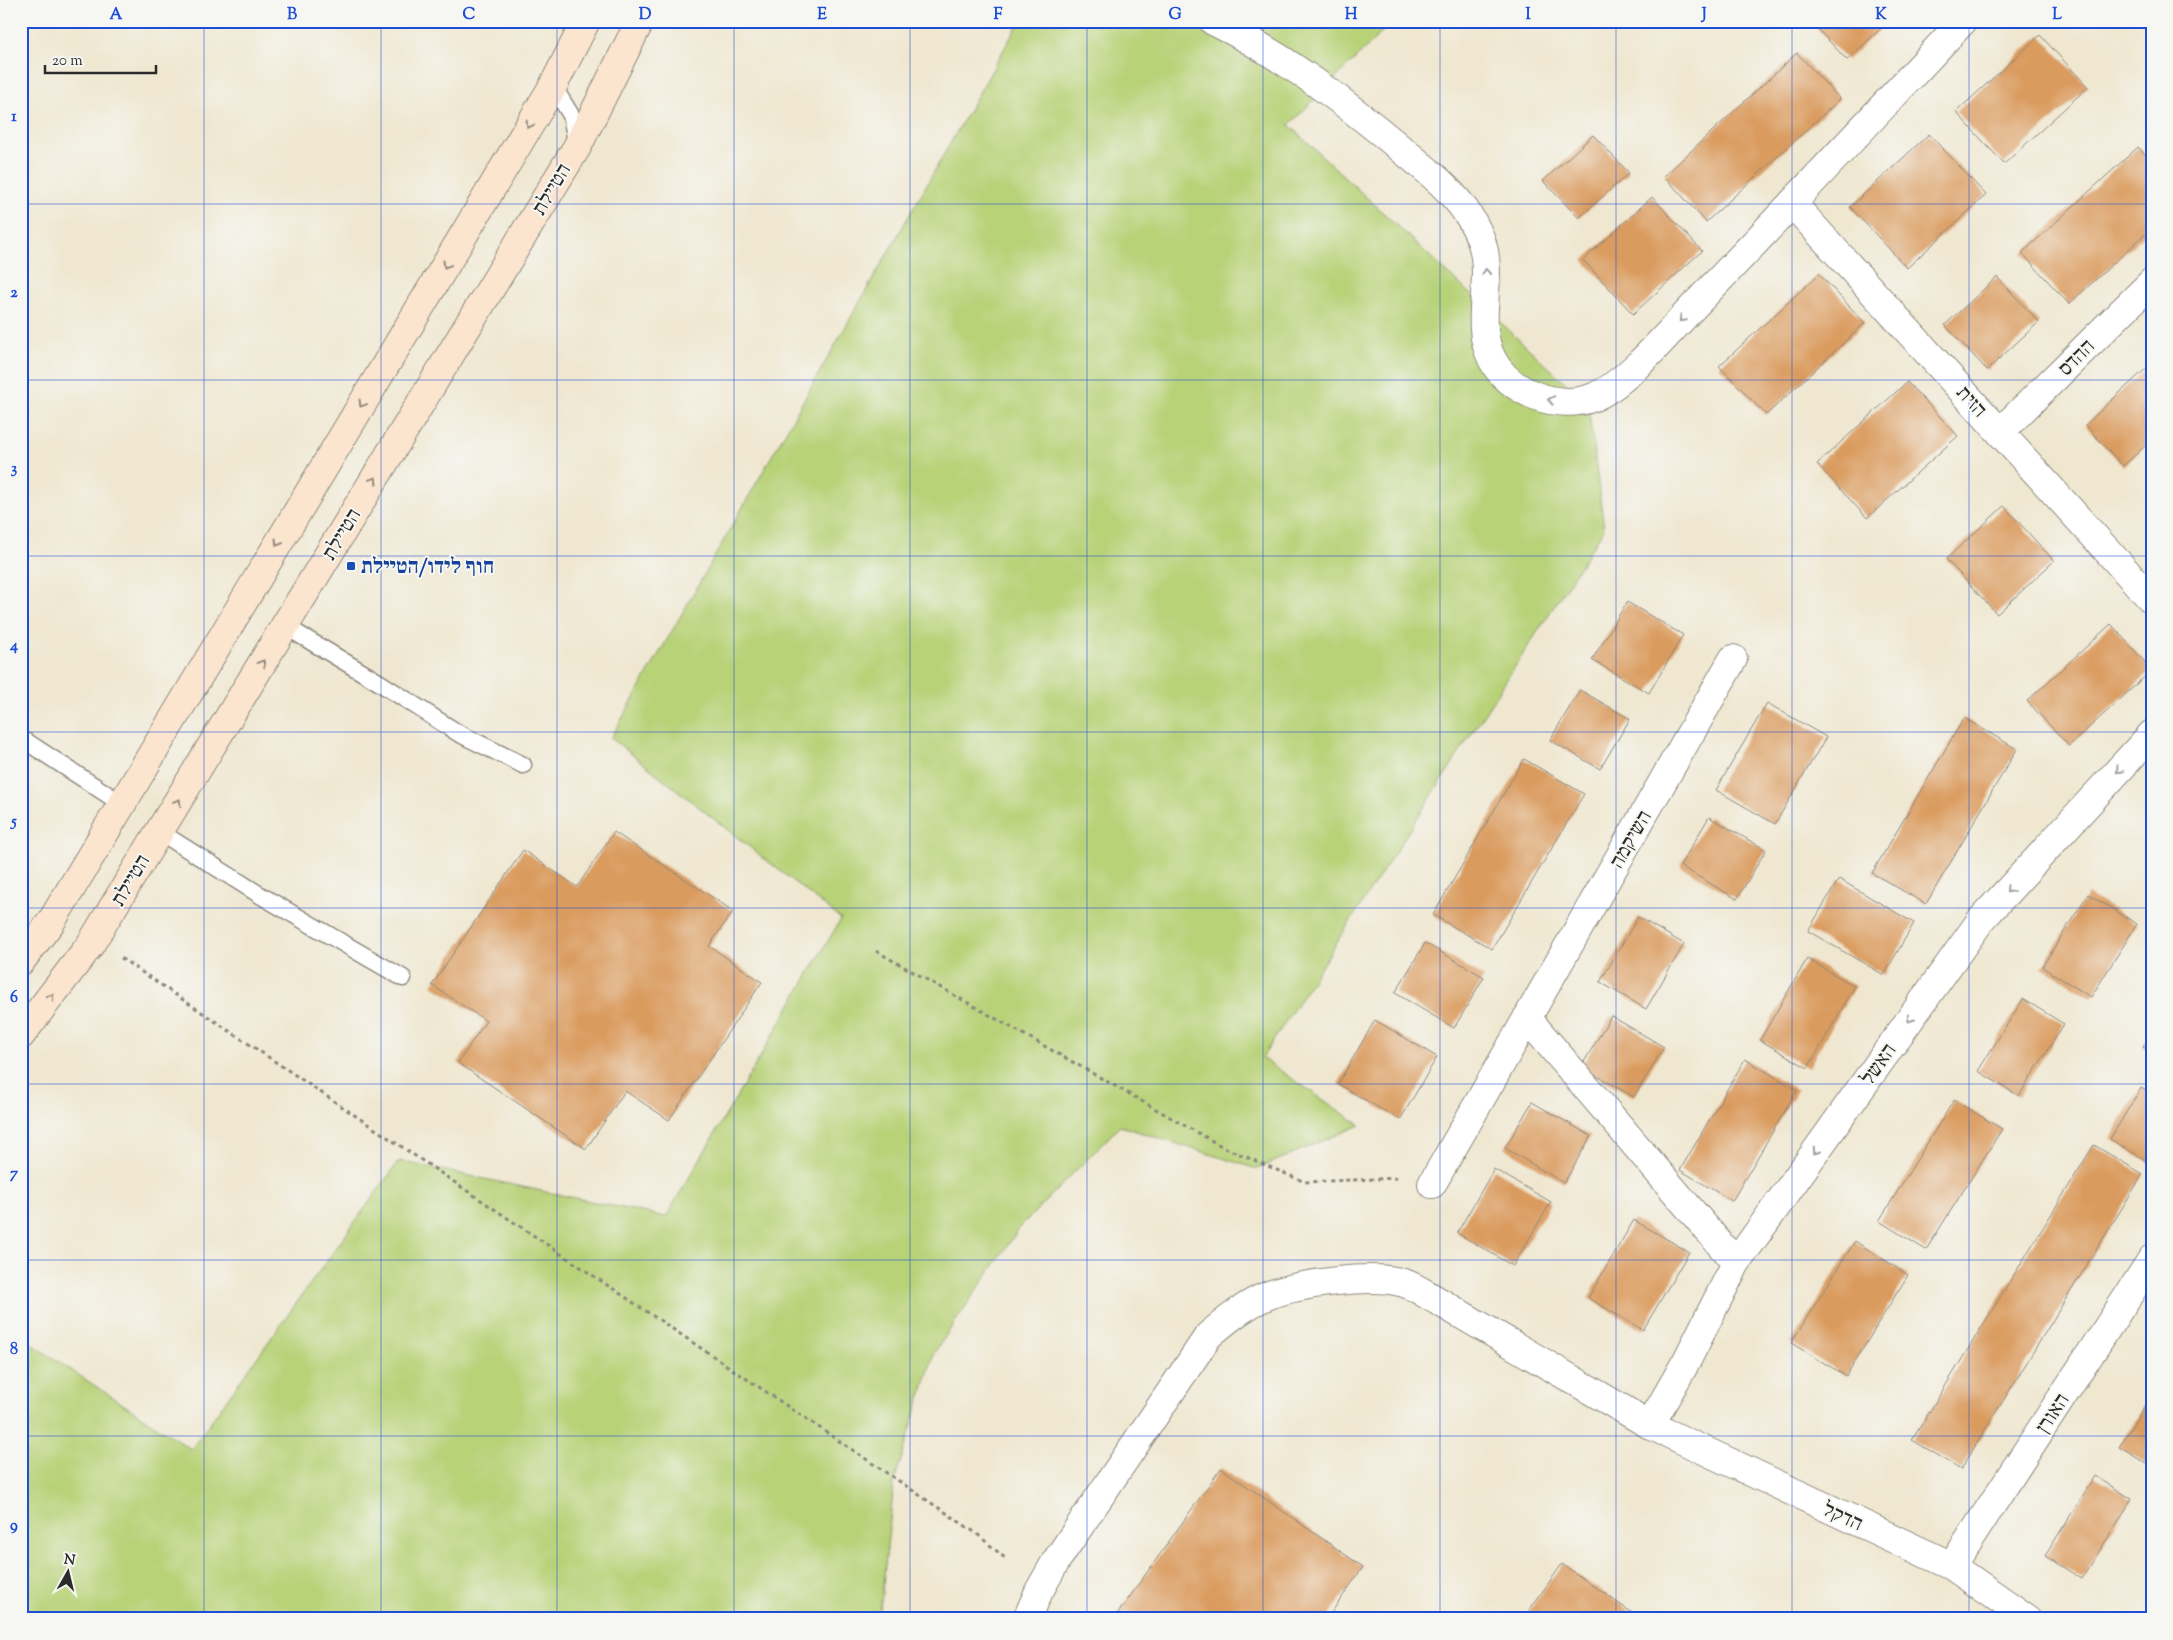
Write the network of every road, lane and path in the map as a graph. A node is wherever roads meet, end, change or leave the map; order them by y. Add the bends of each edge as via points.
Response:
1 (586, 21) edge
2 (640, 21) edge
3 (1213, 21) edge
4 (1963, 21) edge
5 (553, 86) junction
6 (577, 147) junction
7 (1792, 203) junction
8 (2152, 282) edge
9 (2000, 432) junction
10 (2152, 600) edge
11 (285, 626) junction
12 (1733, 660) dead end
13 (2152, 734) edge
14 (26, 742) dead end
15 (523, 765) dead end
16 (122, 804) junction
17 (160, 832) junction
18 (93, 940) junction
19 (876, 951) dead end
20 (21, 961) edge
21 (403, 978) dead end
22 (1527, 1018) junction
23 (21, 1035) edge
24 (1432, 1184) joint
25 (2152, 1259) edge
26 (1736, 1263) junction
27 (1650, 1426) junction
28 (1006, 1559) dead end
29 (1952, 1566) junction
30 (1027, 1619) edge
31 (2028, 1619) edge

1 - 5 main road
2 - 6 main road, הטיילת
7 -> 3 street via 1619,383 1594,397 1572,402 1546,400 1523,390 1492,360 1482,321 1486,288 1482,243 1456,199 1434,176 1363,118 1285,62
4 - 7 street
5 - 6 lane via 570,115
5 -> 16 main road
11 -> 6 main road, הטיילת
7 - 9 street, הזית
8 - 9 street, ההדס
9 - 10 street, הזית
11 - 15 lane via 458,734
17 -> 11 main road, הטיילת
12 - 22 street, השיקמה
13 -> 26 street, האשל via 1981,920
14 - 16 lane
16 - 20 main road via 51,922
17 - 18 main road, הטיילת
17 - 21 lane via 260,895
23 -> 18 main road, הטיילת
18 - 28 path via 968,1527
19 - 24 path via 1224,1146 1305,1182 1402,1178
22 - 24 street, השיקמה
22 - 26 street
25 - 29 street, האורן
26 - 27 street, האשל
27 - 29 street, הדקל
27 - 30 street, הדקל via 1404,1283 1374,1279 1342,1280 1268,1295 1233,1315 1209,1335 1056,1561
29 - 31 street, הדקל

